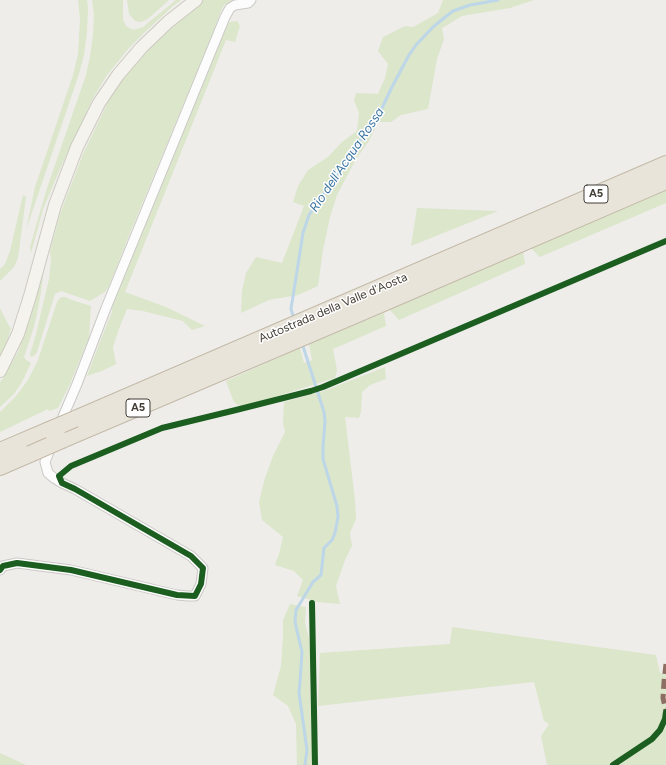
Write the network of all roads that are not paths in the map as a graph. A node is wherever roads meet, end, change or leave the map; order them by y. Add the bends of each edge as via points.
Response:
1 (196, 0) edge
2 (251, 0) edge
3 (666, 164) edge
4 (666, 180) edge
5 (523, 234) junction
6 (210, 369) junction
7 (0, 371) edge
8 (0, 451) edge
9 (0, 467) edge
10 (0, 570) edge

1 - 7 main road via 141,48 99,103 77,147 55,206 18,334
2 - 10 street via 230,8 225,17 44,462 48,473 54,478 191,556 203,568 201,584 195,596 188,596 63,569 17,563 3,566
3 - 5 highway, Autostrada della Valle d'Aosta / A5
4 - 5 highway, Autostrada della Valle d'Aosta / A5
5 - 6 highway, Autostrada della Valle d'Aosta / A5
6 - 8 highway, Autostrada della Valle d'Aosta / A5, bridge via 75,419
6 - 9 highway, Autostrada della Valle d'Aosta / A5, bridge

